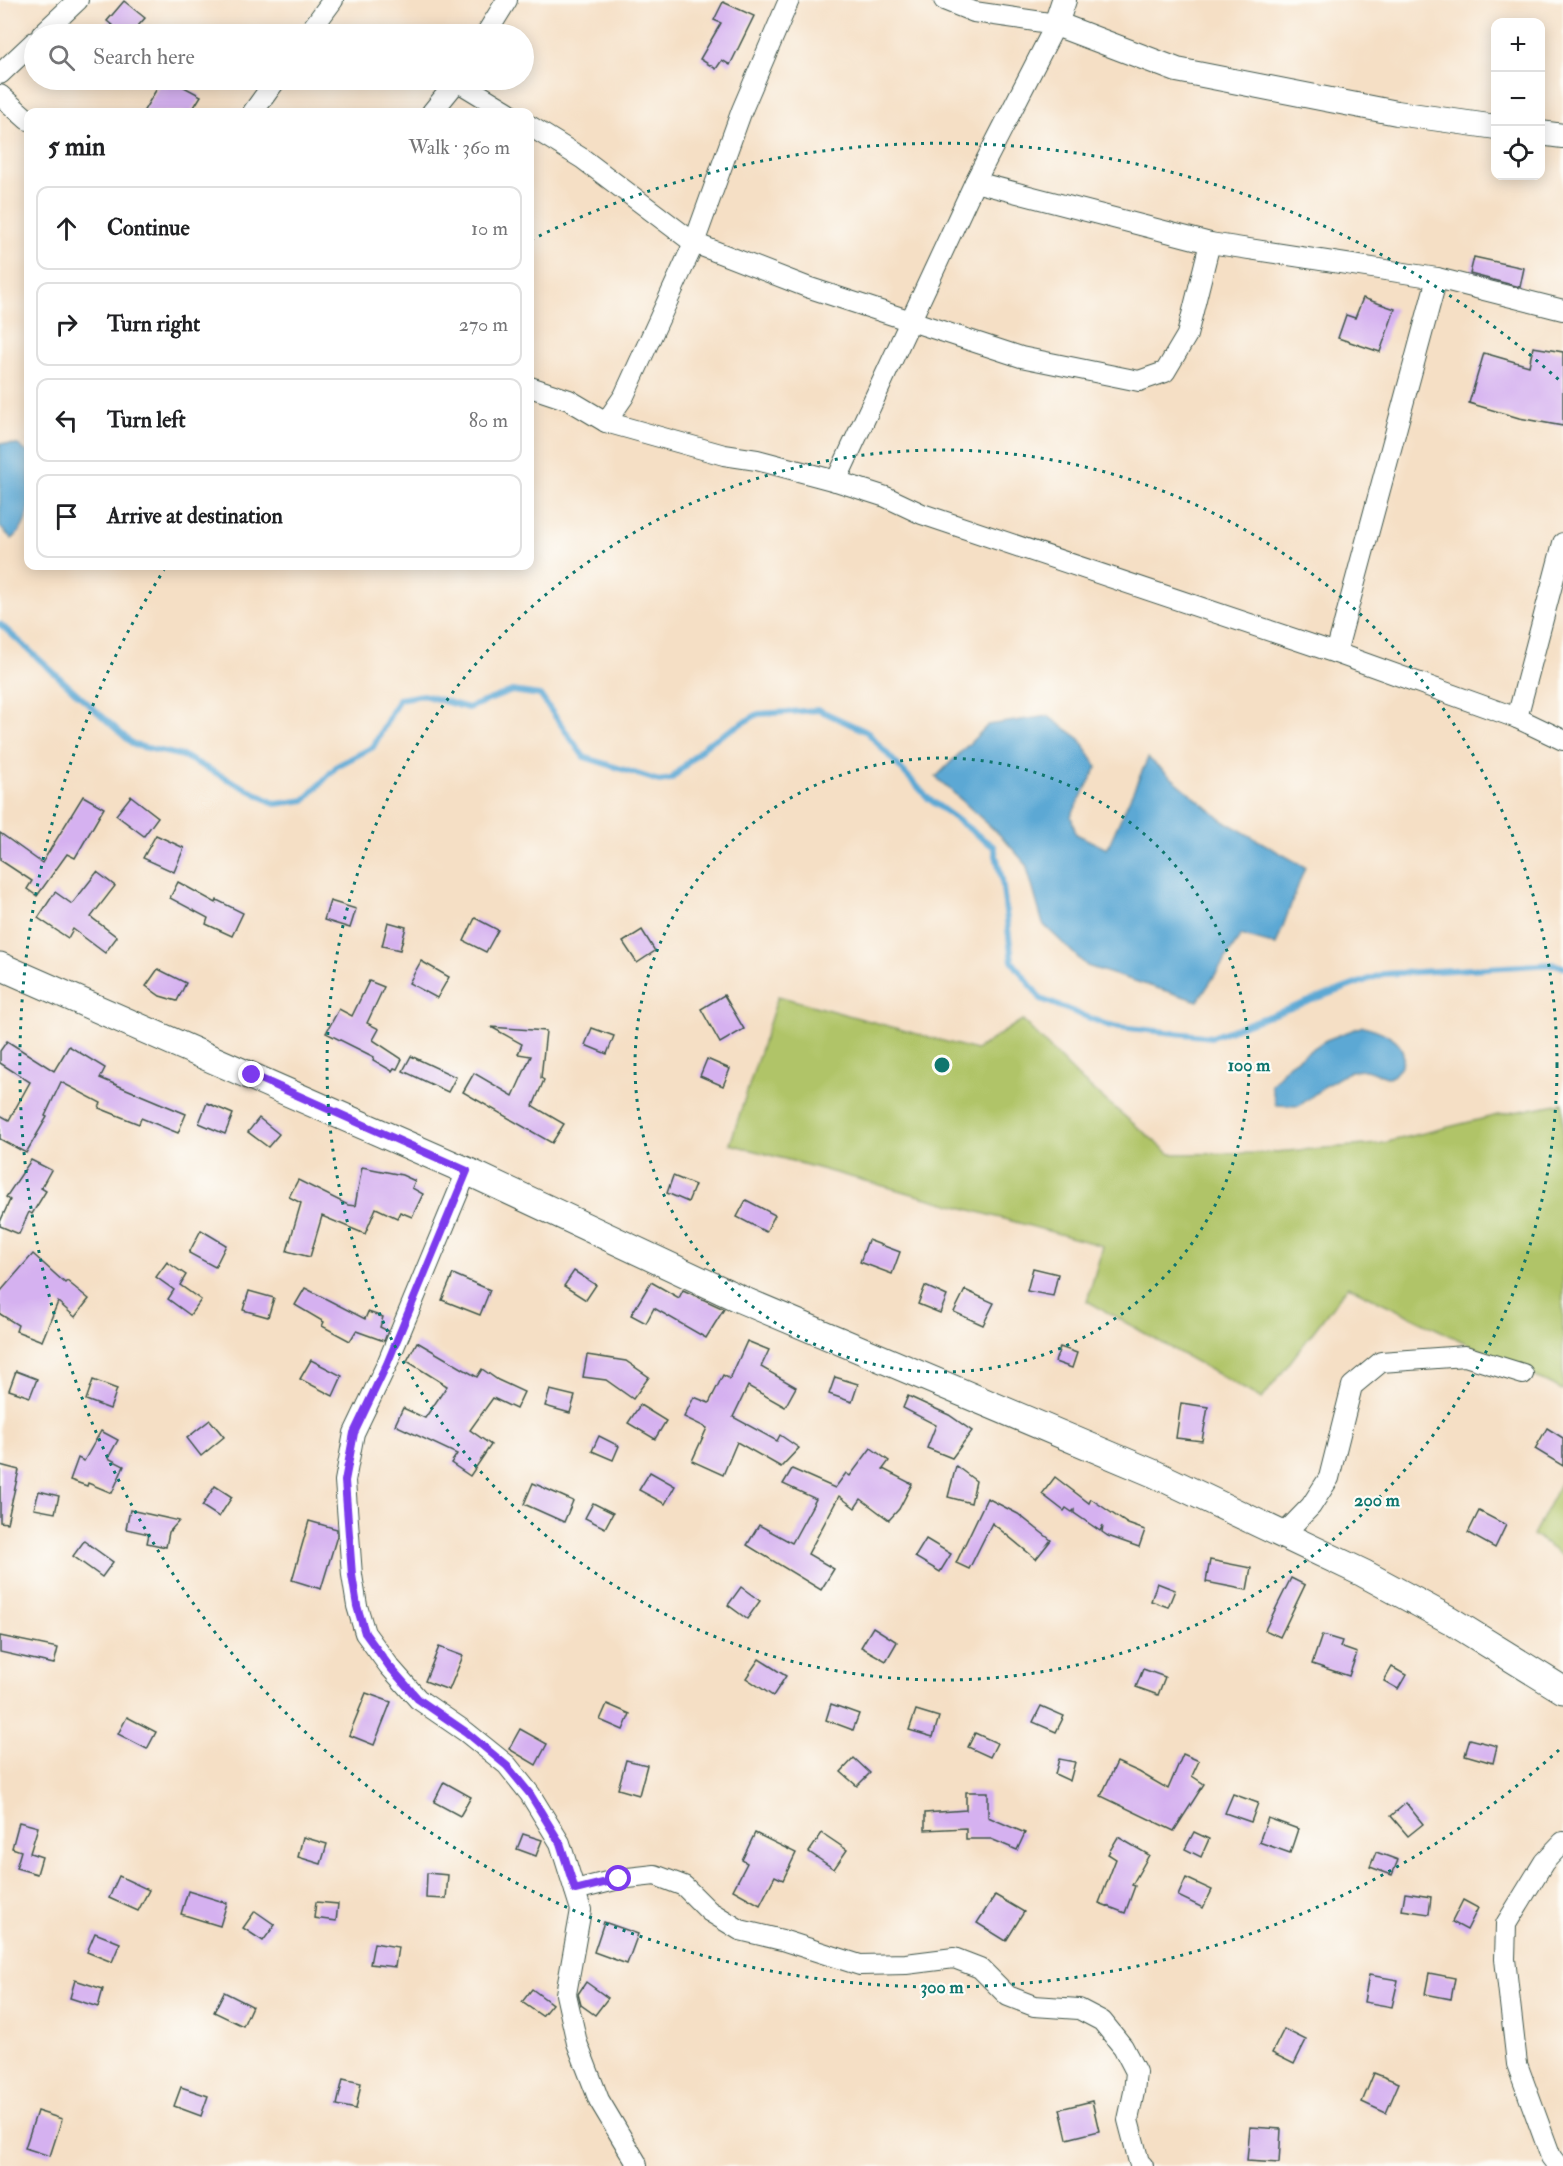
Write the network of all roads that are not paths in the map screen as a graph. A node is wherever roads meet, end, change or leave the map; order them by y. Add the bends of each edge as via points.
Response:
1 (333, 0) edge
2 (507, 0) edge
3 (789, 0) edge
4 (944, 0) edge
5 (1064, 0) edge
6 (68, 2) edge
7 (50, 24) edge
8 (315, 24) edge
9 (492, 24) edge
10 (1056, 24) junction
11 (24, 51) edge
12 (0, 74) edge
13 (269, 90) edge
14 (450, 90) edge
15 (474, 90) edge
16 (0, 95) edge
17 (256, 108) edge
18 (435, 108) edge
19 (502, 108) edge
20 (24, 116) edge
21 (1491, 126) edge
22 (534, 128) edge
23 (1545, 134) edge
24 (1563, 136) edge
25 (975, 182) junction
26 (694, 243) junction
27 (1210, 243) junction
28 (1437, 278) junction
29 (1563, 310) edge
30 (910, 319) junction
31 (534, 388) edge
32 (606, 422) junction
33 (836, 481) junction
34 (1563, 543) edge
35 (1336, 653) junction
36 (1517, 718) junction
37 (1563, 740) edge
38 (0, 966) edge
39 (467, 1171) junction
40 (1523, 1374) dead end
41 (1282, 1535) junction
42 (1563, 1690) edge
43 (1563, 1842) edge
44 (575, 1890) junction
45 (637, 2166) edge
46 (1143, 2166) edge
47 (1558, 2166) edge

1 - 8 street
2 - 9 street
3 - 26 street via 742,110
4 - 10 street via 974,12
5 - 10 street
6 - 7 street
10 - 21 street via 1177,70 1397,113
10 - 25 street
11 - 12 street
13 - 17 street
14 - 18 street
15 - 19 street
16 - 20 street
22 - 26 street via 583,159
23 - 24 street
25 - 27 street
25 - 30 street
26 - 30 street via 807,287
26 - 32 street via 624,396
27 - 28 street
27 - 30 street via 1187,335 1166,372 1139,381 1021,357
28 - 29 street
28 - 35 street
30 - 33 street
31 - 32 street via 569,400
32 - 33 street
33 - 35 street via 922,514
34 - 36 street
35 - 36 street
36 - 37 street
38 - 39 main road
39 - 41 main road via 740,1299 1155,1474
39 - 44 street via 392,1353 354,1433 345,1481 352,1575 365,1633 418,1699 507,1766 530,1794 560,1843
40 - 41 street via 1465,1356 1381,1362 1352,1386 1329,1478 1311,1506
41 - 42 main road via 1450,1620
43 - 47 street via 1544,1862 1506,1924 1505,1959 1517,2064 1551,2157
44 - 45 street via 581,1910 566,1994 598,2100
44 - 46 street via 655,1875 684,1886 708,1911 740,1930 860,1965 954,1958 980,1968 1008,1996 1034,2006 1079,2009 1102,2021 1123,2046 1136,2072 1128,2120

